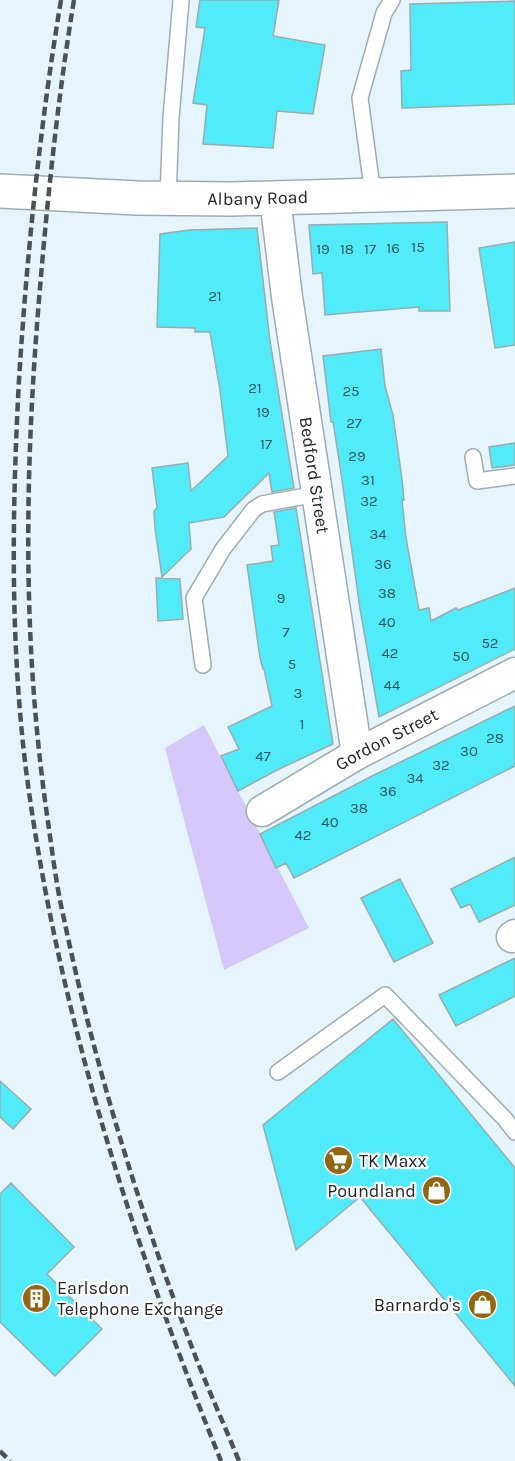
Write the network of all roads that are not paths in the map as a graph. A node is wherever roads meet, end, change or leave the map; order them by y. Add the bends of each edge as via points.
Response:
1 (181, 0) edge
2 (392, 0) edge
3 (0, 191) edge
4 (515, 191) edge
5 (373, 195) junction
6 (168, 198) junction
7 (275, 198) junction
8 (473, 457) dead end
9 (515, 476) edge
10 (317, 494) junction
11 (203, 665) dead end
12 (515, 673) edge
13 (357, 754) junction
14 (262, 811) dead end
15 (278, 1072) dead end
16 (515, 1132) edge

1 - 6 lane
2 - 5 lane via 384,13 360,98
3 - 6 street, Albany Road
4 - 5 street, Albany Road
5 - 7 street, Albany Road
6 - 7 street, Albany Road
7 - 10 street, Bedford Street
8 - 9 lane via 477,481
10 - 11 lane via 262,504 223,549 194,598
10 - 13 street, Bedford Street
12 - 13 street, Gordon Street
13 - 14 street, Gordon Street
15 - 16 lane via 385,995

